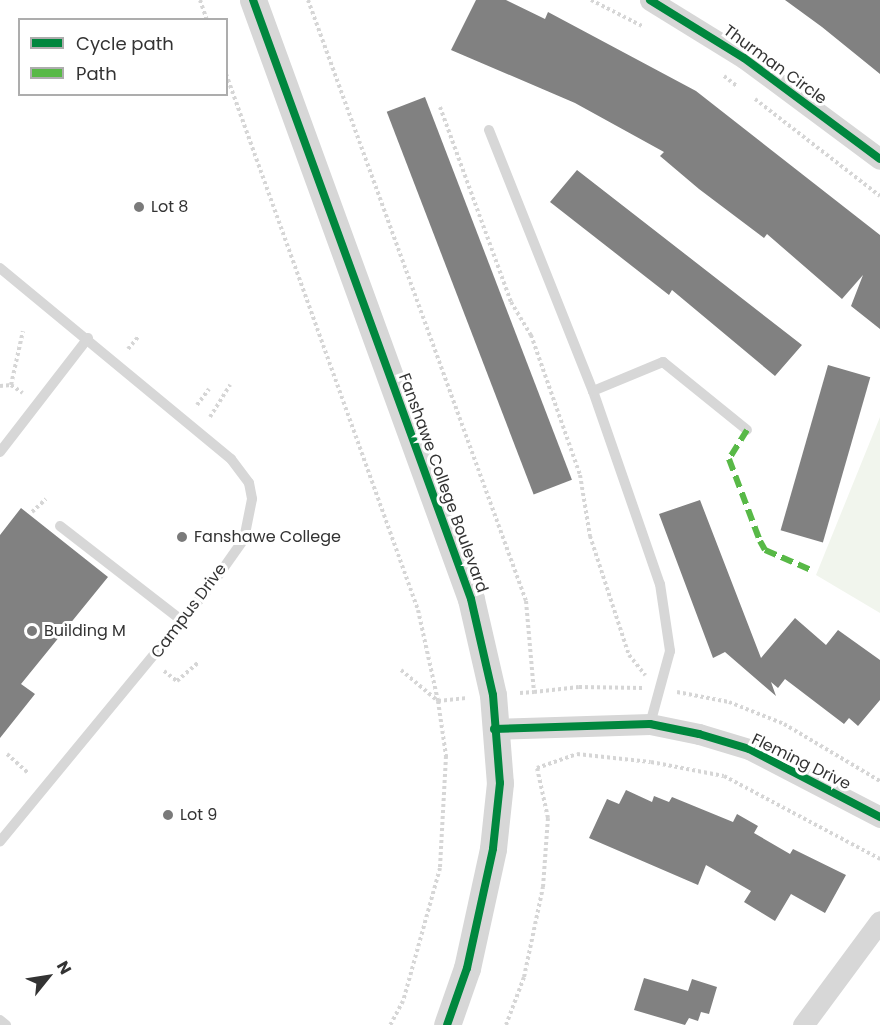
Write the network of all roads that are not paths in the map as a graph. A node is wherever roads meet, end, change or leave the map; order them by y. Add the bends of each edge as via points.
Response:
1 (253, 0) edge
2 (650, 0) edge
3 (489, 130) dead end
4 (880, 159) edge
5 (0, 268) edge
6 (88, 338) junction
7 (593, 391) junction
8 (747, 430) dead end
9 (0, 452) edge
10 (60, 526) dead end
11 (181, 620) junction
12 (650, 724) junction
13 (494, 729) junction
14 (880, 816) edge
15 (0, 841) edge
16 (880, 921) edge
17 (0, 1020) edge
18 (6, 1025) edge
19 (447, 1025) edge
20 (803, 1025) edge

1 - 13 street, Fanshawe College Boulevard via 471,599 493,695
2 - 4 street, Thurman Circle via 744,58
3 - 7 lane
5 - 6 lane, Campus Drive
6 - 9 lane
6 - 11 lane, Campus Drive via 231,459 249,483 251,513 244,539
7 - 8 lane via 663,362
7 - 12 lane via 660,584 670,651
10 - 11 lane
11 - 15 lane, Campus Drive via 84,744
12 - 13 street, Fleming Drive
12 - 14 street, Fleming Drive via 749,749
13 - 19 street, Fanshawe College Boulevard via 500,783 494,849 467,968
16 - 20 street
17 - 18 lane

